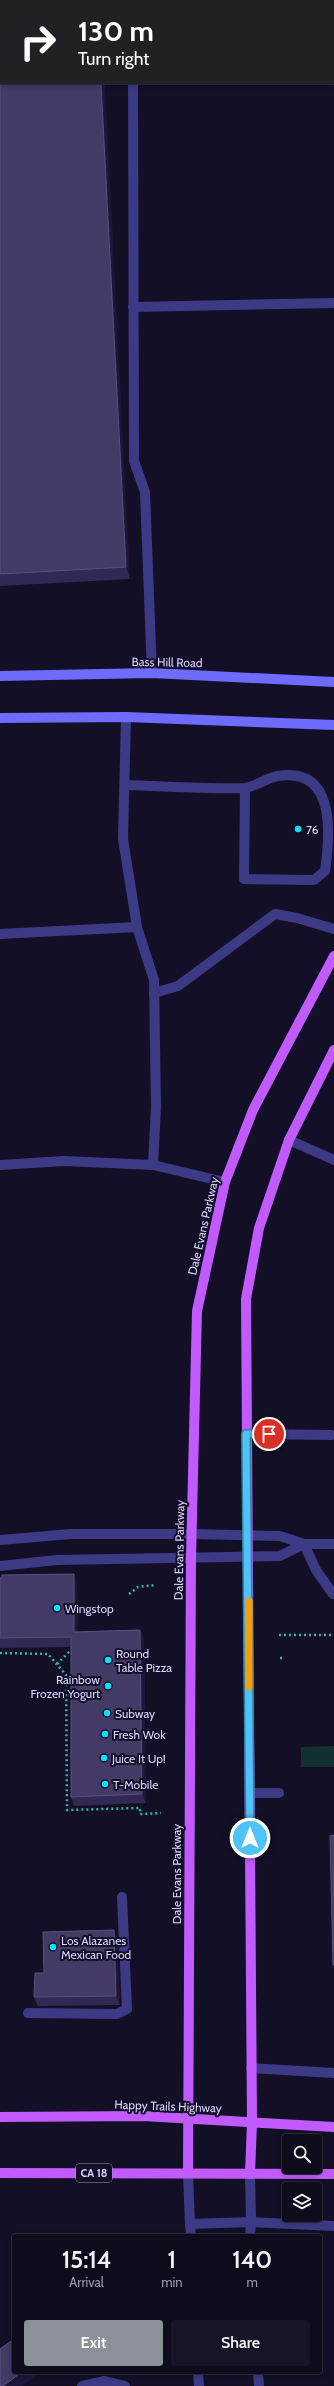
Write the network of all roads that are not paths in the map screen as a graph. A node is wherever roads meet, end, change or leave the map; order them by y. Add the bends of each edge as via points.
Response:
1 (133, 0) edge
2 (142, 0) edge
3 (133, 84) edge
4 (334, 303) edge
5 (133, 307) junction
6 (152, 673) junction
7 (0, 676) edge
8 (334, 682) edge
9 (126, 717) junction
10 (0, 718) edge
11 (334, 725) edge
12 (124, 785) junction
13 (245, 788) junction
14 (137, 927) junction
15 (334, 929) edge
16 (0, 934) edge
17 (334, 956) edge
18 (154, 993) junction
19 (334, 1050) edge
20 (289, 1140) junction
21 (334, 1160) edge
22 (0, 1165) edge
23 (153, 1165) junction
24 (225, 1182) junction
25 (246, 1434) junction
26 (331, 1435) dead end
27 (192, 1534) junction
28 (249, 1536) junction
29 (0, 1540) edge
30 (304, 1544) junction
31 (334, 1544) edge
32 (249, 1556) junction
33 (191, 1557) junction
34 (0, 1566) edge
35 (333, 1594) dead end
36 (250, 1793) junction
37 (279, 1793) dead end
38 (122, 1897) dead end
39 (28, 2013) dead end
40 (251, 2068) junction
41 (334, 2073) edge
42 (0, 2117) edge
43 (188, 2118) junction
44 (252, 2122) junction
45 (334, 2127) edge
46 (188, 2173) junction
47 (0, 2174) edge
48 (250, 2174) junction
49 (334, 2174) edge
50 (251, 2222) junction
51 (190, 2224) junction
52 (334, 2226) edge
53 (191, 2234) edge
54 (250, 2234) edge
55 (198, 2374) edge
56 (258, 2374) edge
57 (82, 2386) edge
58 (125, 2386) edge
59 (199, 2386) edge
60 (260, 2386) edge

1 - 2 street
3 - 5 street
4 - 5 street
5 - 6 street via 134,461 145,492
6 - 7 main road, Bass Hill Road
6 - 8 main road, Bass Hill Road
9 - 10 main road
9 - 11 main road
9 - 12 street
12 - 13 street
12 - 14 street via 123,839
13 - 13 street via 278,776 299,777 315,781 330,796 333,820 325,871 314,880 244,879
14 - 16 street
14 - 18 street via 154,980
15 - 18 street via 275,914 178,986
17 - 24 main road, Dale Evans Parkway via 253,1110
18 - 23 street via 156,1107
19 - 20 main road
20 - 21 street
20 - 25 main road via 259,1228 246,1299
22 - 23 street via 64,1161
23 - 24 street
24 - 27 main road, Dale Evans Parkway via 197,1311
25 - 26 street
25 - 28 main road
27 - 28 street
27 - 29 street via 71,1534
27 - 33 main road, Dale Evans Parkway
28 - 30 street via 280,1536
28 - 32 main road
30 - 31 street
30 - 32 street via 280,1556
30 - 35 street via 316,1570
32 - 33 street
32 - 36 main road
33 - 34 street via 57,1560
33 - 43 main road, Dale Evans Parkway
36 - 37 street
36 - 40 main road
38 - 39 street via 127,2009 118,2014
40 - 41 street
40 - 44 main road
42 - 43 main road, Happy Trails Highway
43 - 44 main road, Happy Trails Highway
43 - 46 main road, Dale Evans Parkway
44 - 45 main road, Happy Trails Highway
44 - 48 main road
46 - 47 main road, CA 18
46 - 48 main road, CA 18
46 - 51 street
48 - 49 main road, CA 18
48 - 50 street
50 - 51 street
50 - 52 street
50 - 54 street
51 - 53 street
55 - 59 street
56 - 60 street
57 - 58 street via 105,2381

